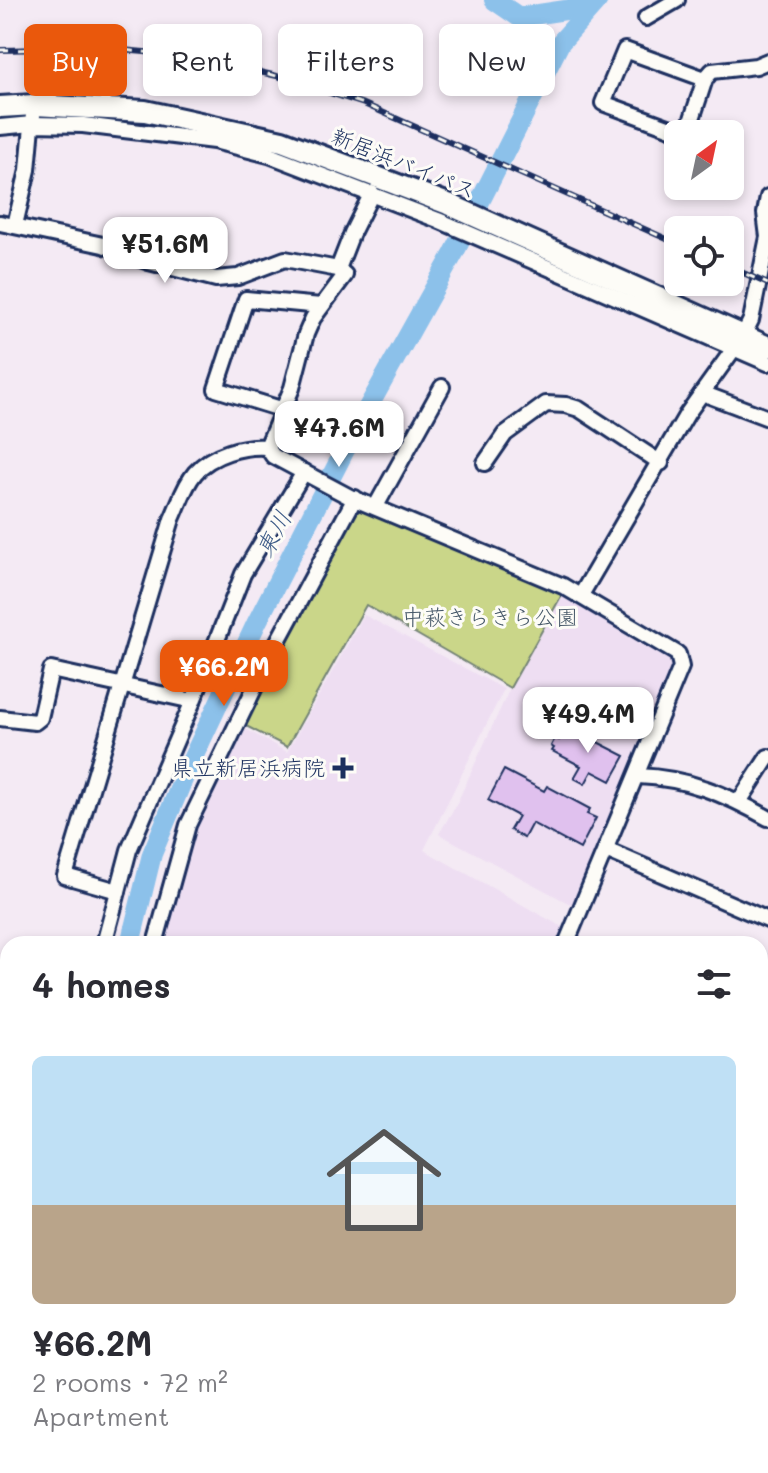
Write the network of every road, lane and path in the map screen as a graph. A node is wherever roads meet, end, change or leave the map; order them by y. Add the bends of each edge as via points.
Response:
1 (677, 0) edge
2 (646, 18) dead end
3 (768, 61) edge
4 (705, 79) junction
5 (0, 107) edge
6 (33, 114) junction
7 (0, 127) edge
8 (372, 193) junction
9 (768, 197) edge
10 (443, 212) junction
11 (8, 224) edge
12 (338, 269) junction
13 (764, 272) edge
14 (321, 306) junction
15 (739, 342) junction
16 (768, 347) edge
17 (768, 363) edge
18 (442, 387) dead end
19 (702, 393) junction
20 (284, 410) junction
21 (768, 418) edge
22 (267, 447) junction
23 (485, 463) dead end
24 (661, 463) junction
25 (307, 474) junction
26 (352, 497) junction
27 (376, 506) junction
28 (581, 595) junction
29 (122, 686) junction
30 (193, 701) junction
31 (0, 718) edge
32 (768, 757) edge
33 (638, 776) junction
34 (739, 802) junction
35 (768, 818) edge
36 (606, 850) junction
37 (118, 891) junction
38 (768, 920) edge
39 (106, 936) edge
40 (157, 936) edge
41 (569, 936) edge

1 - 2 street
3 - 4 street via 712,71
4 - 4 street via 625,50 603,103 687,134
5 - 6 highway, 新居浜バイパス
6 - 7 street
6 - 8 street via 214,141
6 - 10 highway, 新居浜バイパス via 145,111 282,141
6 - 11 street via 28,170
8 - 10 street
8 - 12 street
9 - 13 street
10 - 15 highway, 新居浜バイパス
11 - 12 street via 216,279 238,277 285,259
12 - 14 street via 345,275
13 - 15 street
14 - 20 street via 306,334
14 - 20 street via 246,299 216,389
15 - 16 highway, 新居浜バイパス
15 - 17 street
15 - 19 street
18 - 27 street
19 - 21 street
19 - 24 street
20 - 22 street
22 - 25 street via 273,456
22 - 29 street via 244,447 206,463 184,491
23 - 24 street via 505,434 546,404 579,409
24 - 28 street
25 - 26 street
25 - 30 street via 243,574
26 - 27 street
26 - 40 street via 188,825
27 - 28 street
28 - 33 street via 678,654 681,667
29 - 30 street
29 - 31 street via 51,670 40,718
29 - 37 street via 65,876
30 - 37 street via 129,850
32 - 34 street
33 - 34 street via 706,788
33 - 36 street
34 - 35 street
36 - 38 street
36 - 41 street
37 - 39 street

